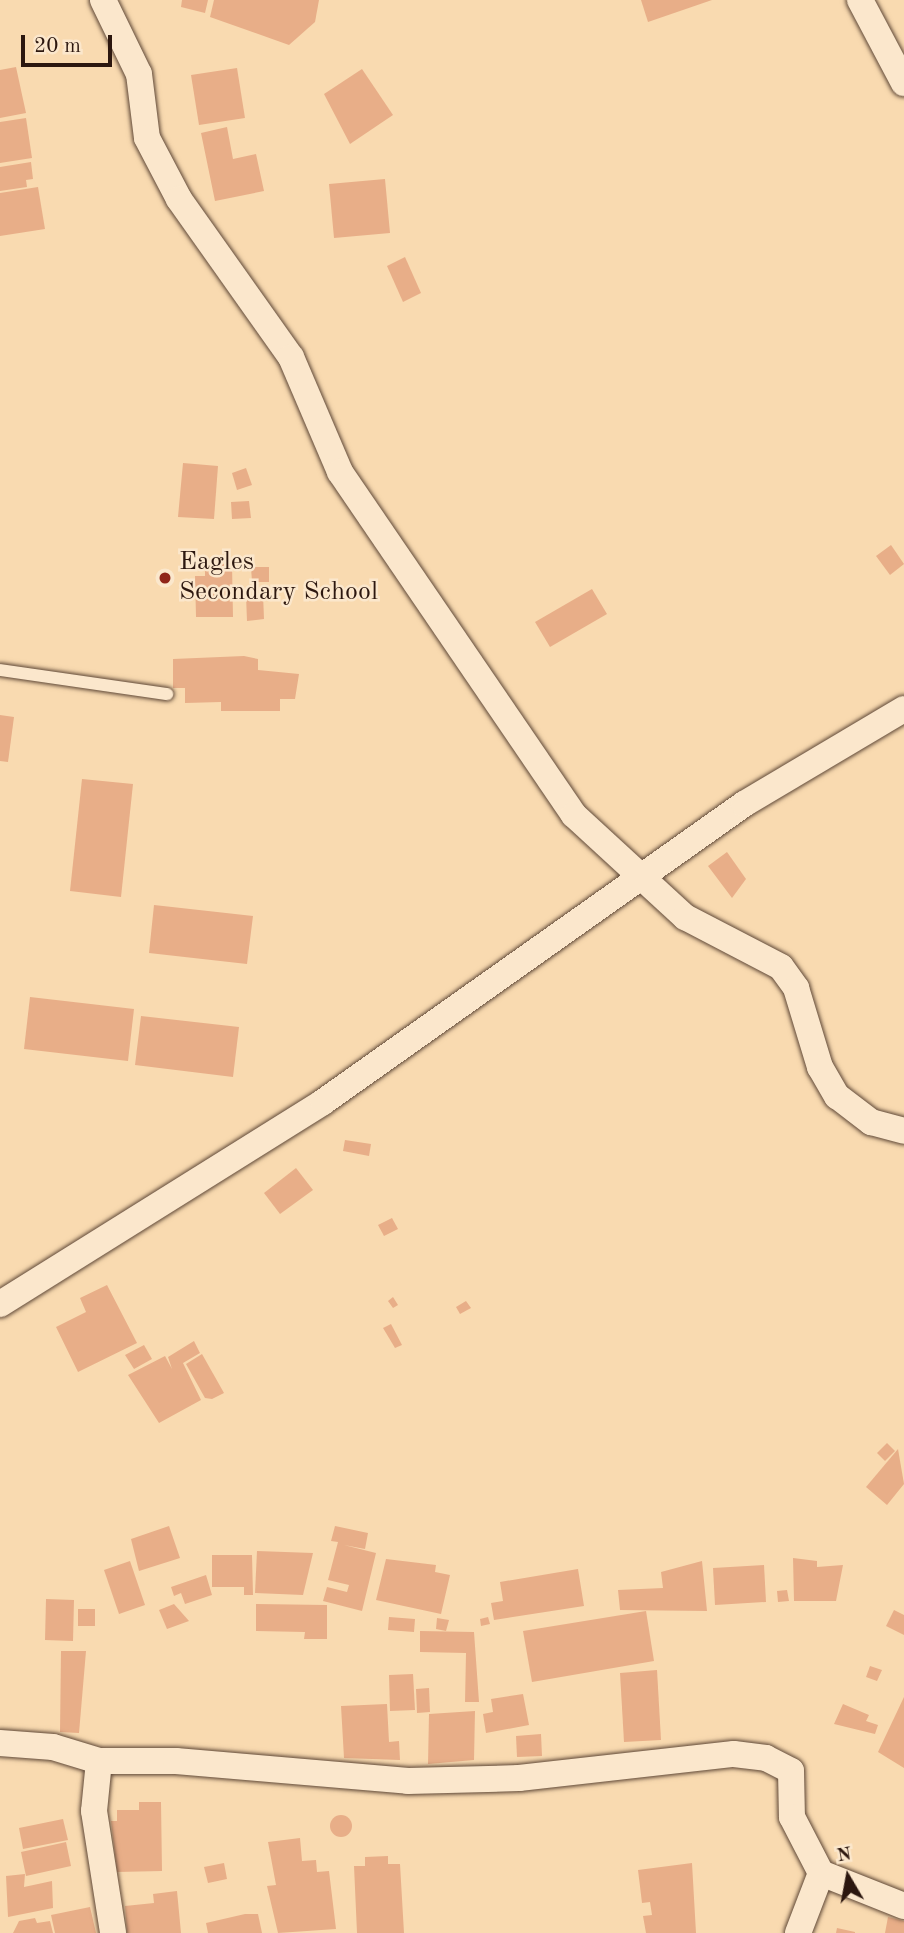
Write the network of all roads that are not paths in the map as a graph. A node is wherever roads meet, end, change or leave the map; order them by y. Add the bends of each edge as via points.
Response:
1 (103, 0) edge
2 (860, 0) edge
3 (904, 83) edge
4 (0, 670) edge
5 (167, 694) dead end
6 (904, 709) edge
7 (637, 876) junction
8 (904, 1131) edge
9 (0, 1304) edge
10 (0, 1743) edge
11 (99, 1761) junction
12 (821, 1873) junction
13 (904, 1906) edge
14 (113, 1933) edge
15 (798, 1933) edge

1 - 7 street via 139,74 147,138 180,199 291,357 340,472 574,815
2 - 3 street
4 - 5 lane
6 - 7 street
7 - 8 street via 685,916 781,967 796,988 820,1067 837,1097 871,1122
7 - 9 street via 323,1102
10 - 11 street via 53,1747
11 - 12 street via 177,1761 408,1781 519,1778 734,1754 766,1758 792,1771 792,1817
11 - 14 street via 94,1811
12 - 13 street
12 - 15 street

